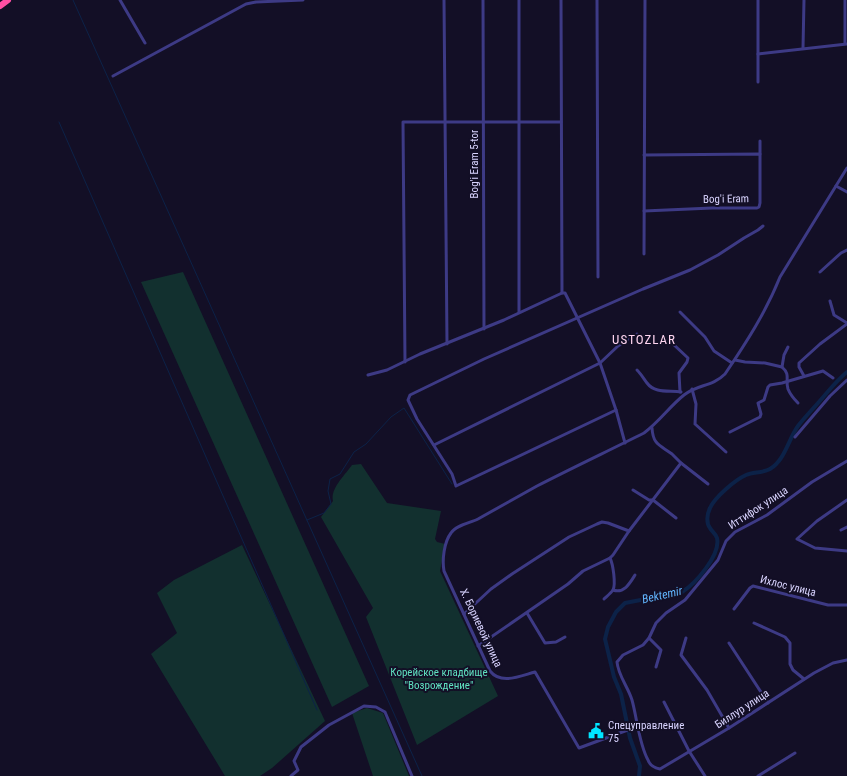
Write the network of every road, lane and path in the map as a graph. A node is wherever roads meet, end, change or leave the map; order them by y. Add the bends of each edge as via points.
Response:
1 (8, 0) edge
2 (120, 0) edge
3 (303, 0) edge
4 (444, 0) edge
5 (483, 0) edge
6 (519, 0) edge
7 (561, 0) edge
8 (597, 0) edge
9 (645, 0) edge
10 (758, 0) edge
11 (804, 0) edge
12 (845, 0) edge
13 (0, 6) edge
14 (145, 43) dead end
15 (846, 44) edge
16 (803, 48) junction
17 (758, 54) junction
18 (113, 76) dead end
19 (758, 82) dead end
20 (444, 122) junction
21 (483, 122) junction
22 (519, 122) junction
23 (561, 122) junction
24 (760, 141) dead end
25 (760, 154) junction
26 (644, 155) junction
27 (847, 168) edge
28 (836, 186) junction
29 (847, 192) edge
30 (644, 211) junction
31 (762, 226) dead end
32 (847, 250) edge
33 (644, 254) dead end
34 (820, 272) dead end
35 (598, 277) dead end
36 (562, 293) junction
37 (830, 301) dead end
38 (519, 312) junction
39 (680, 312) dead end
40 (577, 318) junction
41 (847, 323) edge
42 (484, 328) junction
43 (637, 334) dead end
44 (446, 344) junction
45 (673, 344) dead end
46 (788, 347) dead end
47 (735, 360) junction
48 (405, 362) junction
49 (600, 363) junction
50 (732, 364) junction
51 (782, 367) junction
52 (637, 370) dead end
53 (368, 374) dead end
54 (804, 376) junction
55 (833, 378) dead end
56 (847, 380) edge
57 (787, 382) junction
58 (692, 389) junction
59 (680, 392) junction
60 (684, 395) junction
61 (798, 403) dead end
62 (616, 410) junction
63 (652, 428) junction
64 (730, 432) dead end
65 (795, 438) dead end
66 (625, 443) junction
67 (434, 445) junction
68 (726, 452) dead end
69 (847, 461) edge
70 (681, 463) junction
71 (708, 484) dead end
72 (633, 490) dead end
73 (653, 500) junction
74 (847, 500) edge
75 (676, 518) dead end
76 (847, 527) edge
77 (841, 530) dead end
78 (629, 531) junction
79 (847, 550) edge
80 (610, 558) junction
81 (635, 575) dead end
82 (613, 590) junction
83 (604, 599) dead end
84 (847, 605) edge
85 (734, 609) dead end
86 (527, 612) junction
87 (464, 614) junction
88 (754, 623) dead end
89 (565, 637) dead end
90 (650, 638) junction
91 (686, 638) dead end
92 (729, 643) dead end
93 (478, 646) junction
94 (847, 660) edge
95 (656, 667) dead end
96 (804, 679) junction
97 (664, 702) dead end
98 (768, 703) junction
99 (638, 727) junction
100 (729, 728) junction
101 (689, 751) junction
102 (795, 753) dead end
103 (291, 776) edge
104 (412, 776) edge
105 (705, 776) edge
106 (758, 776) edge

1 - 13 highway
2 - 14 street
3 - 18 street via 246,4
4 - 20 street
5 - 21 street, Bog'i Eram 5-tor
6 - 22 street
7 - 23 street
8 - 35 street
9 - 26 street
10 - 17 street
11 - 16 street
12 - 15 street
15 - 16 street
16 - 17 street
17 - 19 street
20 - 21 street
20 - 44 street
20 - 48 street via 404,122
21 - 22 street
21 - 42 street, Bog'i Eram 5-tor
22 - 23 street
22 - 38 street
23 - 36 street
24 - 25 street
25 - 26 street
25 - 30 street, Bog'i Eram via 760,203 757,208
26 - 30 street
27 - 28 street
28 - 29 street
28 - 47 street via 783,271 752,333
30 - 33 street
31 - 40 street via 690,270
32 - 34 street
36 - 38 street
36 - 40 street via 566,293
37 - 41 street via 834,315
38 - 42 street
39 - 50 street via 705,337 714,351
40 - 49 street
40 - 67 street via 410,395 408,403
41 - 54 street via 799,363
42 - 44 street
43 - 49 street via 618,346
44 - 48 street
45 - 59 street via 688,358 679,373
46 - 51 street
47 - 50 street
47 - 51 street
48 - 53 street via 387,370
49 - 62 street
49 - 67 street
50 - 58 street via 720,380
51 - 57 street via 788,376
52 - 59 street via 652,388
54 - 55 street via 824,371
54 - 57 street
56 - 65 street
57 - 61 street via 788,390
57 - 64 street via 768,387 764,400 758,403 760,417
58 - 60 street
58 - 68 street via 696,404 695,424
59 - 60 street
60 - 63 street
62 - 66 street
62 - 67 street via 456,486 452,474
63 - 66 street
63 - 70 street via 656,445
66 - 87 street, Х. Бориевой улица via 581,463 452,531 447,542 444,571
69 - 90 street, Иттифок улица via 812,482 767,515 735,532 726,541 718,560 685,600 656,622
70 - 71 street
70 - 73 street
72 - 73 street
73 - 75 street
73 - 78 street
74 - 79 street via 797,540 816,548
76 - 77 street
78 - 80 street
78 - 87 street via 602,522 569,538 491,589
80 - 82 street
80 - 86 street via 583,571
81 - 82 street via 622,590
82 - 83 street
84 - 85 street, Ихлос улица via 828,605 753,586
86 - 89 street via 545,643 556,642
86 - 93 street
87 - 93 street, Х. Бориевой улица
88 - 96 street via 785,637 790,643 790,664
90 - 95 street via 661,650
90 - 99 street via 643,645 623,655 617,662 632,698
91 - 100 street via 681,655 707,690
92 - 98 street
93 - 99 street, Х. Бориевой улица via 494,676 504,679 534,672 579,748
94 - 96 street, Биллур улица via 828,665
96 - 98 street, Биллур улица
97 - 101 street
98 - 100 street, Биллур улица
99 - 101 street, Биллур улица via 644,752 651,765 665,767
100 - 101 street, Биллур улица
101 - 105 street
102 - 106 street
103 - 104 street via 298,770 294,761 301,747 329,725 364,706 376,707 385,712

